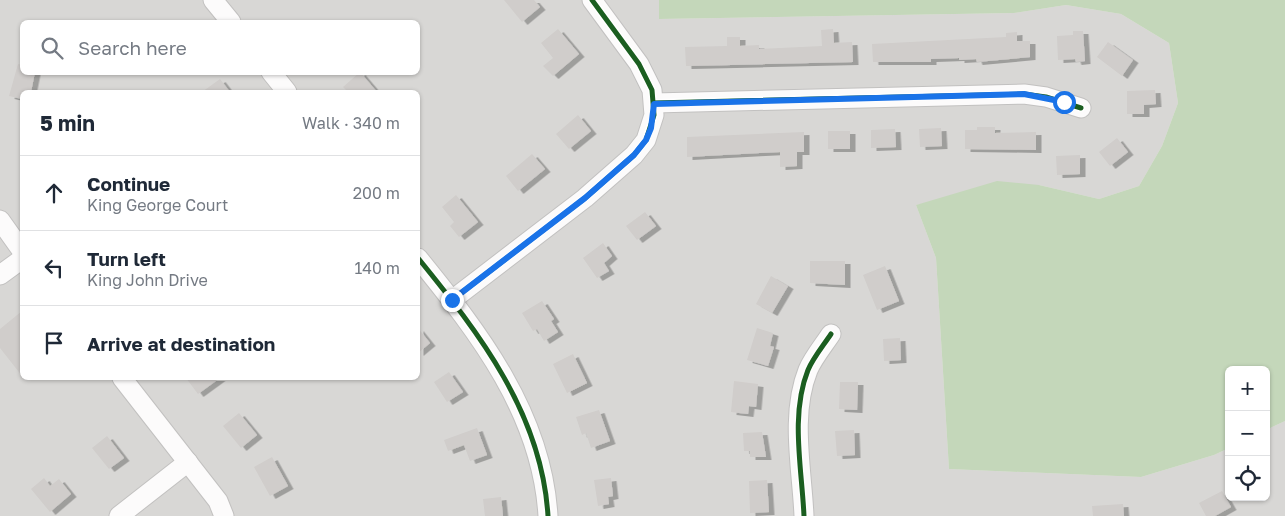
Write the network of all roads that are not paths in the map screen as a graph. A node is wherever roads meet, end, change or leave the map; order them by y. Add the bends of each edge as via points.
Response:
1 (213, 0) edge
2 (592, 0) edge
3 (229, 20) edge
4 (273, 75) edge
5 (284, 90) edge
6 (654, 104) junction
7 (1081, 108) dead end
8 (0, 220) edge
9 (20, 248) edge
10 (20, 260) edge
11 (420, 260) edge
12 (0, 275) edge
13 (452, 300) junction
14 (831, 334) dead end
15 (124, 380) edge
16 (188, 462) junction
17 (119, 516) edge
18 (224, 516) edge
19 (548, 516) edge
20 (804, 516) edge

1 - 3 street
2 - 6 street via 639,64 652,90
4 - 5 street
6 - 7 street via 1024,94
6 - 13 street via 651,128 634,155 585,198
8 - 9 street
10 - 12 street
11 - 13 street
13 - 19 street via 498,365 517,402 539,458
14 - 20 street via 808,368 802,389 798,418
15 - 16 street
16 - 17 street
16 - 18 street via 218,501

